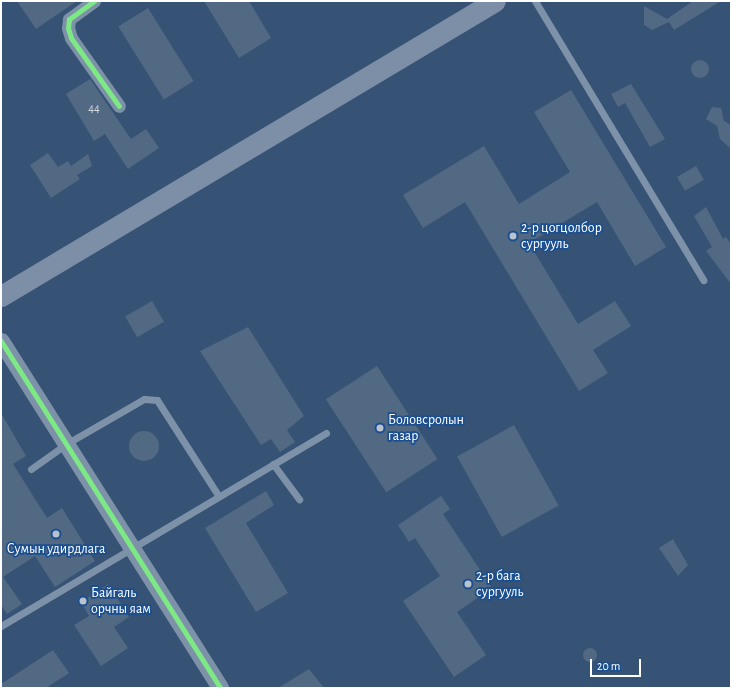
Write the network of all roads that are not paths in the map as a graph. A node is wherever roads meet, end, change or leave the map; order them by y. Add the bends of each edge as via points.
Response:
1 (94, 1) edge
2 (495, 1) edge
3 (535, 1) edge
4 (476, 7) edge
5 (119, 106) dead end
6 (703, 280) dead end
7 (1, 296) edge
8 (1, 341) edge
9 (326, 433) dead end
10 (66, 444) junction
11 (273, 464) junction
12 (31, 470) dead end
13 (218, 495) junction
14 (299, 499) dead end
15 (130, 547) junction
16 (1, 626) edge
17 (220, 688) edge

1 - 5 street via 69,19 68,28 71,38
2 - 4 main road
3 - 6 lane
4 - 7 main road
8 - 10 street
9 - 11 lane
10 - 12 lane
10 - 13 lane via 144,399 157,400
10 - 15 street
11 - 13 lane
11 - 14 lane
13 - 15 lane
15 - 16 lane
15 - 17 street

